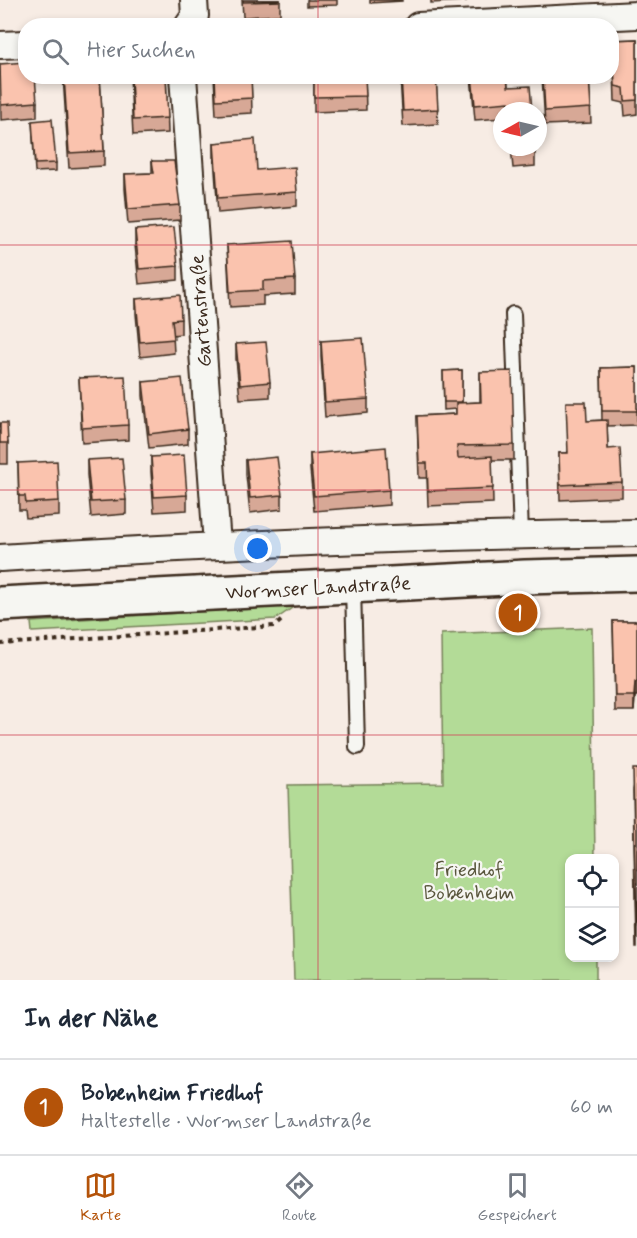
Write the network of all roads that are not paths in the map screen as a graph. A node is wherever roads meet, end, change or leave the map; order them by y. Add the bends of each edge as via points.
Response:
1 (194, 0) edge
2 (637, 15) edge
3 (194, 18) edge
4 (577, 18) edge
5 (18, 44) edge
6 (0, 45) edge
7 (184, 84) edge
8 (513, 314) dead end
9 (637, 533) edge
10 (521, 535) junction
11 (217, 545) junction
12 (0, 558) edge
13 (637, 574) edge
14 (353, 586) junction
15 (0, 604) edge
16 (357, 747) dead end

1 - 3 street
2 - 4 street
5 - 6 street
7 - 11 street, Gartenstraße
8 - 10 lane
9 - 10 street
10 - 11 street
11 - 12 street
13 - 14 main road, Wormser Landstraße
14 - 15 main road, Wormser Landstraße
14 - 16 lane

